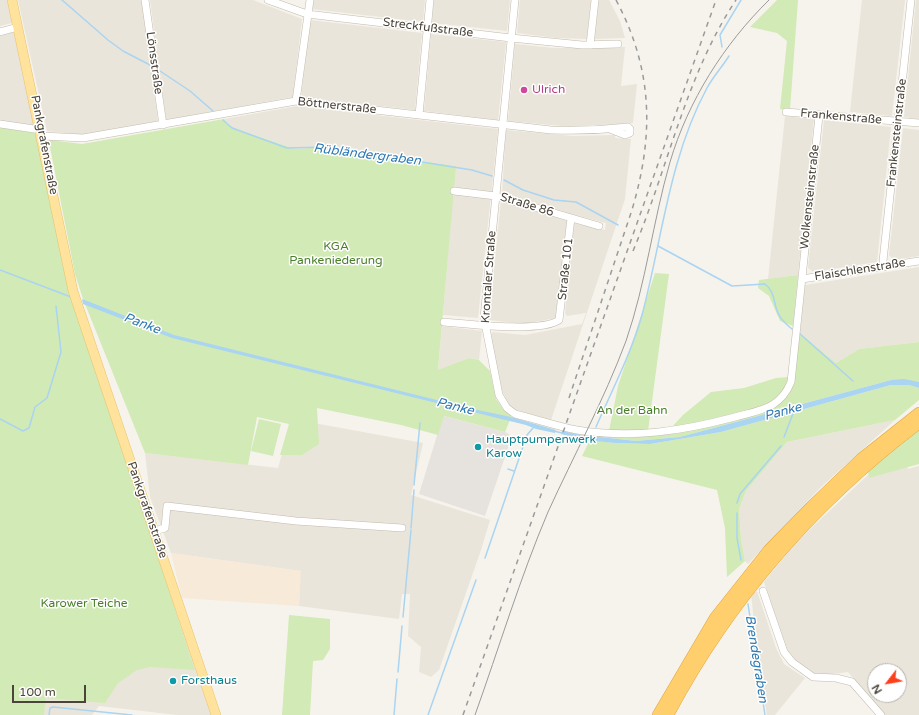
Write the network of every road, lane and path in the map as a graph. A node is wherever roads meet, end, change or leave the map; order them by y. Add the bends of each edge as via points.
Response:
1 (12, 0) edge
2 (146, 0) edge
3 (268, 0) edge
4 (310, 0) edge
5 (430, 0) edge
6 (515, 0) edge
7 (595, 0) edge
8 (911, 0) edge
9 (307, 14) junction
10 (18, 27) junction
11 (427, 27) junction
12 (0, 32) edge
13 (511, 38) junction
14 (618, 44) dead end
15 (590, 45) junction
16 (296, 101) junction
17 (786, 112) dead end
18 (419, 115) junction
19 (819, 116) junction
20 (898, 122) junction
21 (919, 123) edge
22 (0, 124) edge
23 (502, 124) junction
24 (163, 125) junction
25 (610, 129) dead end
26 (41, 133) junction
27 (454, 191) dead end
28 (496, 196) junction
29 (571, 218) junction
30 (599, 226) dead end
31 (919, 261) edge
32 (884, 267) junction
33 (802, 279) junction
34 (444, 322) dead end
35 (484, 325) junction
36 (919, 413) edge
37 (919, 423) edge
38 (402, 528) dead end
39 (154, 531) junction
40 (763, 591) dead end
41 (216, 715) edge
42 (658, 715) edge
43 (668, 715) edge
44 (881, 715) edge

1 - 10 main road, Pankgrafenstraße
2 - 24 street, Lönsstraße
3 - 9 street, Streckfußstraße
4 - 9 street
5 - 11 street
6 - 13 street, Krontaler Straße
7 - 15 street
8 - 20 street, Frankensteinstraße
9 - 11 street, Streckfußstraße
9 - 16 street
10 - 12 street
10 - 26 main road, Pankgrafenstraße
11 - 13 street, Streckfußstraße
11 - 18 street
13 - 15 street, Streckfußstraße
13 - 23 street, Krontaler Straße
14 - 15 street, Streckfußstraße
16 - 18 street, Böttnerstraße
16 - 24 street, Böttnerstraße
17 - 19 street, Frankenstraße
18 - 23 street, Böttnerstraße
19 - 20 street, Frankenstraße
19 - 33 street, Wolkensteinstraße
20 - 21 street, Frankenstraße
20 - 32 street, Frankensteinstraße
22 - 26 street, Böttnerstraße
23 - 25 street, Böttnerstraße via 551,130
23 - 28 street, Krontaler Straße
24 - 26 street, Böttnerstraße via 82,138
26 - 39 main road, Pankgrafenstraße via 73,291
27 - 28 street, Straße 86
28 - 29 street, Straße 86
28 - 35 street, Krontaler Straße
29 - 30 street, Straße 86
29 - 35 street, Straße 101 via 559,320 552,324 522,327
31 - 32 street, Flaischlenstraße
32 - 33 street, Flaischlenstraße
33 - 35 street, Krontaler Straße via 791,382 782,399 770,407 673,432 634,435 599,433 576,430 515,414 507,408 499,395
34 - 35 street
36 - 42 highway via 861,459 770,550 715,618
37 - 43 highway via 863,469 789,541 724,623
38 - 39 street via 296,521 167,506 165,528
39 - 41 main road, Pankgrafenstraße
40 - 44 street via 784,652 790,660 813,677 852,682

